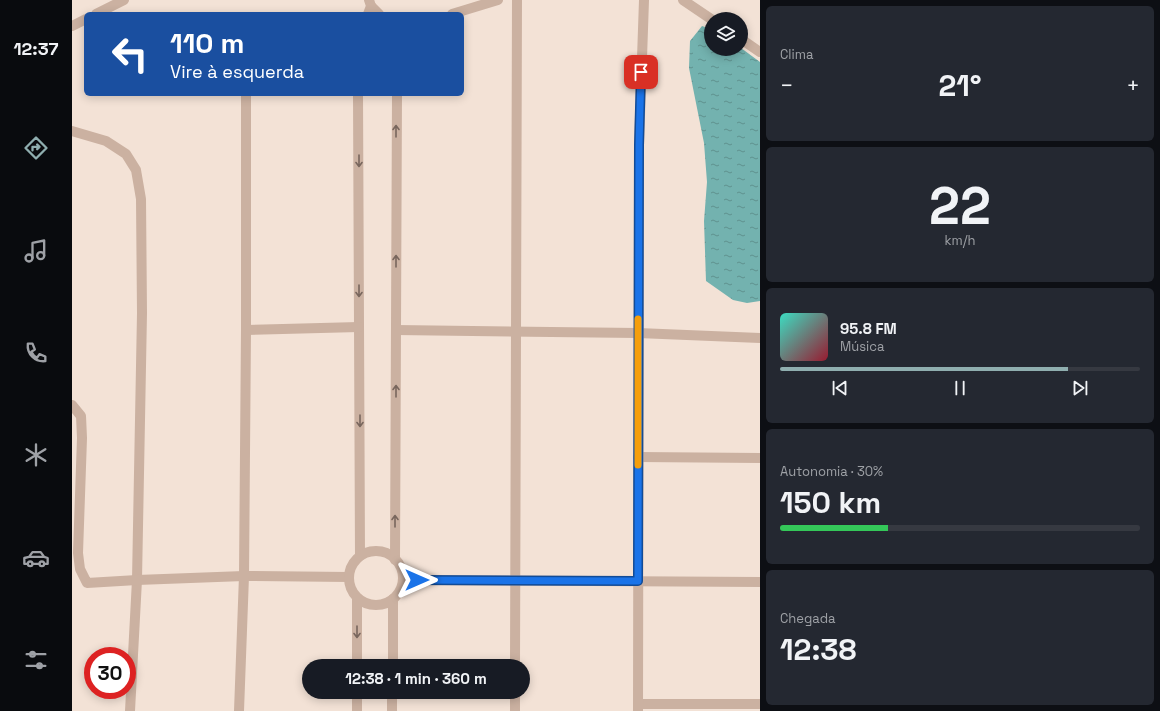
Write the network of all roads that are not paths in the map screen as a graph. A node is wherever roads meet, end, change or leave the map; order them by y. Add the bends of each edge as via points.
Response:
1 (124, 0) edge
2 (498, 0) edge
3 (517, 0) edge
4 (644, 0) edge
5 (683, 0) edge
6 (100, 12) edge
7 (459, 12) edge
8 (704, 14) edge
9 (84, 20) edge
10 (72, 26) edge
11 (748, 44) edge
12 (760, 52) edge
13 (246, 96) edge
14 (358, 96) edge
15 (396, 96) edge
16 (72, 131) edge
17 (359, 328) junction
18 (246, 330) junction
19 (396, 330) junction
20 (516, 331) junction
21 (638, 333) junction
22 (760, 338) edge
23 (72, 405) edge
24 (638, 457) junction
25 (760, 458) edge
26 (360, 556) junction
27 (395, 560) junction
28 (244, 576) junction
29 (349, 577) junction
30 (137, 580) junction
31 (402, 580) junction
32 (515, 581) junction
33 (638, 581) junction
34 (760, 582) edge
35 (357, 598) junction
36 (393, 599) junction
37 (357, 659) edge
38 (392, 659) edge
39 (515, 659) edge
40 (357, 699) edge
41 (392, 699) edge
42 (515, 699) edge
43 (757, 706) edge
44 (638, 708) edge
45 (130, 711) edge
46 (239, 711) edge
47 (357, 711) edge
48 (392, 711) edge
49 (515, 711) edge

1 - 6 street
2 - 7 street
3 - 20 street
4 - 21 street via 639,145
5 - 8 street
9 - 10 street
11 - 12 street
13 - 18 street
14 -> 17 street
19 -> 15 street
16 - 30 street via 106,141 126,154 136,170 141,199 142,313
17 - 18 street
17 -> 26 street
18 - 28 street
19 - 20 street
27 -> 19 street
20 - 21 street
20 - 32 street
21 - 22 street
21 - 24 street
23 - 30 street via 81,416 78,553 80,569 87,583
24 - 25 street
24 - 33 street
26 - 27 street via 375,552 389,555
26 - 29 street via 350,569
27 - 31 street via 402,573
28 - 29 street
28 - 30 street
28 - 46 street
29 - 35 street via 349,585
30 - 45 street
31 - 32 street
31 - 36 street via 398,594
32 - 33 street
32 - 39 street
33 - 34 street
33 - 44 street
35 - 36 street via 371,605 379,605
35 -> 37 street
36 - 38 street
40 - 47 street
41 - 48 street
42 - 49 street
43 - 44 street

